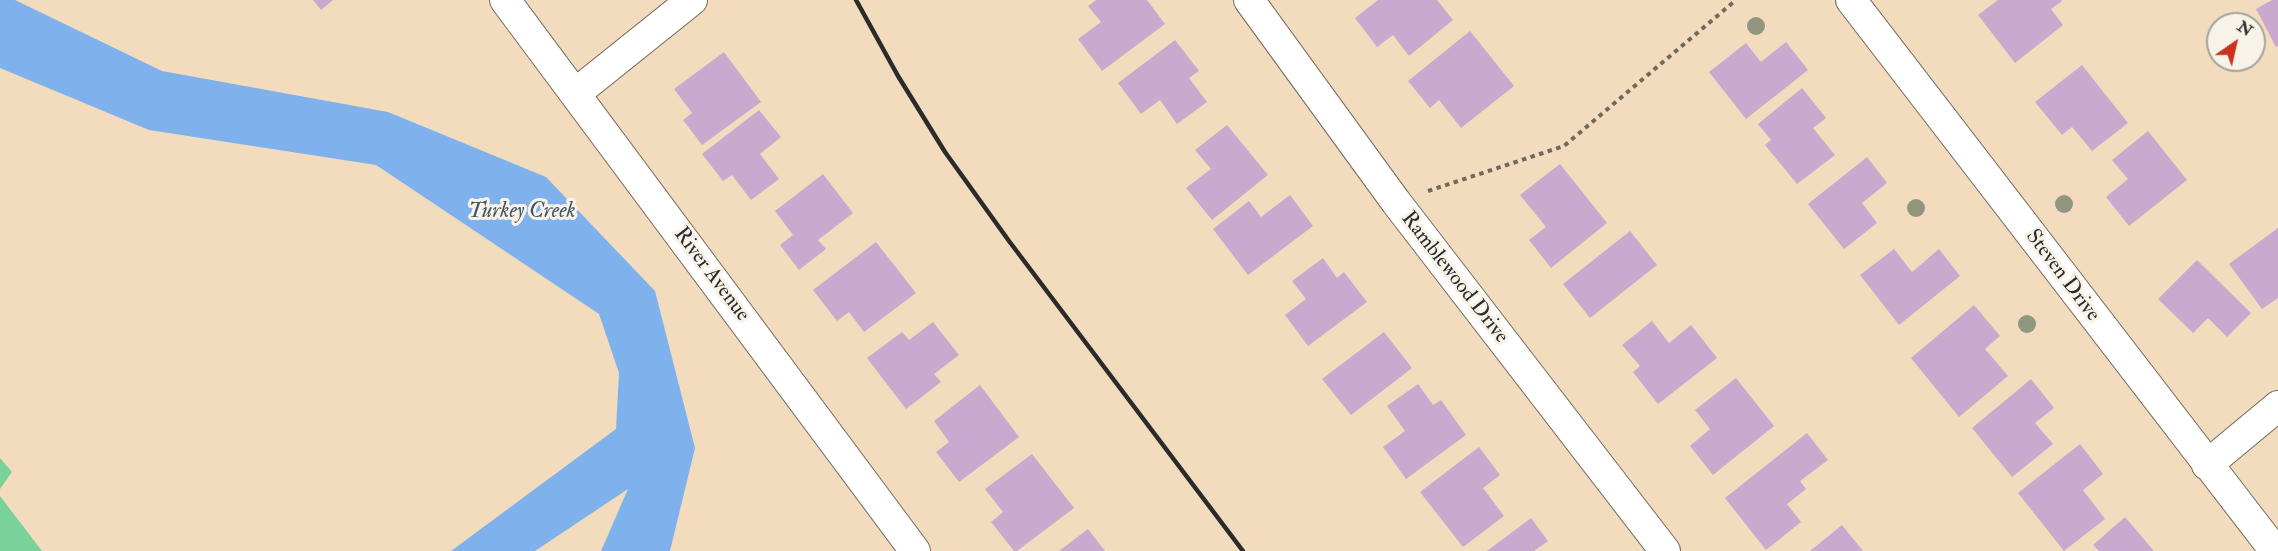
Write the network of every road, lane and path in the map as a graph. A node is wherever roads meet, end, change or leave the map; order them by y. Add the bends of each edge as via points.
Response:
1 (505, 0) edge
2 (692, 0) edge
3 (1249, 0) edge
4 (1736, 0) edge
5 (1851, 0) edge
6 (576, 93) junction
7 (1396, 202) junction
8 (2278, 406) edge
9 (2207, 465) junction
10 (915, 551) edge
11 (1665, 551) edge
12 (2275, 551) edge

1 - 6 street, River Avenue
2 - 6 street
3 - 7 street, Ramblewood Drive
4 - 7 path via 1564,146
5 - 9 street, Steven Drive
6 - 10 street, River Avenue
7 - 11 street, Ramblewood Drive
8 - 9 street
9 - 12 street, Steven Drive

